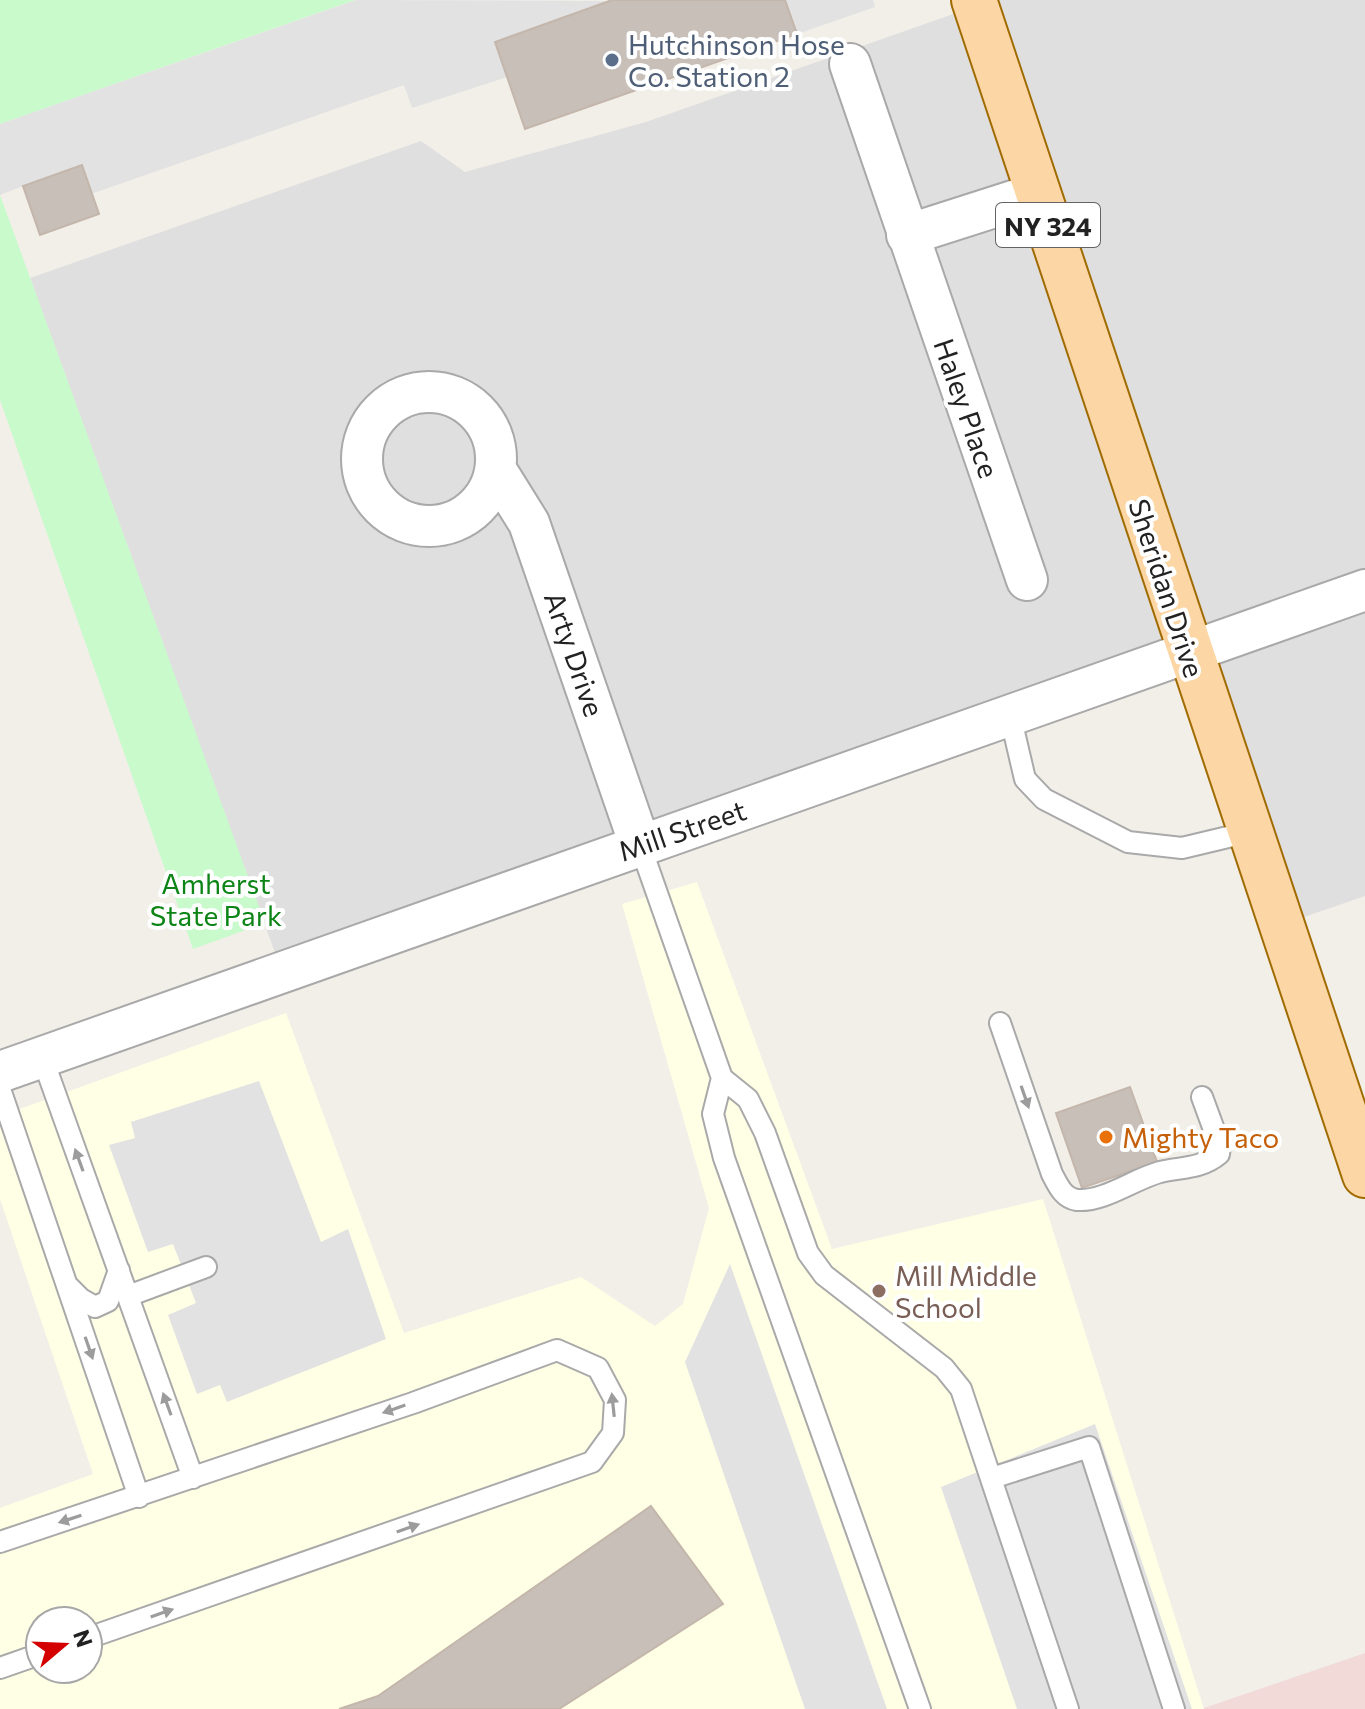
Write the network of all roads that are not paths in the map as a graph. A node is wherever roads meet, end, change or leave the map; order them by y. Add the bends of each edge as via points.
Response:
1 (974, 0) edge
2 (850, 64) dead end
3 (1038, 193) junction
4 (907, 235) junction
5 (496, 470) dead end
6 (1027, 580) dead end
7 (1365, 590) edge
8 (1188, 652) junction
9 (1010, 715) junction
10 (1249, 832) junction
11 (640, 845) junction
12 (1000, 1023) dead end
13 (42, 1057) junction
14 (0, 1072) edge
15 (722, 1078) junction
16 (0, 1089) edge
17 (1202, 1097) dead end
18 (1365, 1175) edge
19 (206, 1267) dead end
20 (119, 1270) junction
21 (66, 1284) junction
22 (128, 1296) junction
23 (193, 1478) junction
24 (992, 1478) junction
25 (139, 1497) junction
26 (0, 1542) edge
27 (104, 1632) edge
28 (24, 1660) edge
29 (0, 1668) edge
30 (920, 1709) edge
31 (1068, 1709) edge
32 (1174, 1709) edge

1 - 3 main road, Sheridan Drive / NY 324
2 - 4 street, Haley Place
3 - 4 street
3 - 8 main road, Sheridan Drive / NY 324
4 - 6 street, Haley Place
5 - 11 street, Arty Drive via 529,523
7 - 8 street, Mill Street
8 - 9 street, Mill Street
8 - 10 main road, Sheridan Drive / NY 324
9 - 10 lane via 1025,779 1034,789 1128,842 1182,848
9 - 11 street, Mill Street
10 - 18 main road, Sheridan Drive / NY 324
11 - 13 street, Mill Street
11 - 15 lane
12 -> 17 lane via 1052,1174 1060,1191 1073,1200 1161,1172 1184,1170 1219,1154
13 - 14 street, Mill Street
20 -> 13 lane
15 - 24 lane via 748,1099 765,1133 808,1253 824,1275 952,1376
15 - 30 lane via 713,1114 724,1158
16 - 21 lane
19 - 22 lane
20 - 21 lane via 108,1301 95,1307
20 - 22 lane
21 -> 25 lane
23 -> 22 lane
23 - 25 lane
27 -> 23 lane via 592,1462 613,1433 615,1400 598,1368 557,1350
24 - 31 lane
24 - 32 lane via 1089,1447
25 -> 26 lane
28 - 29 lane

